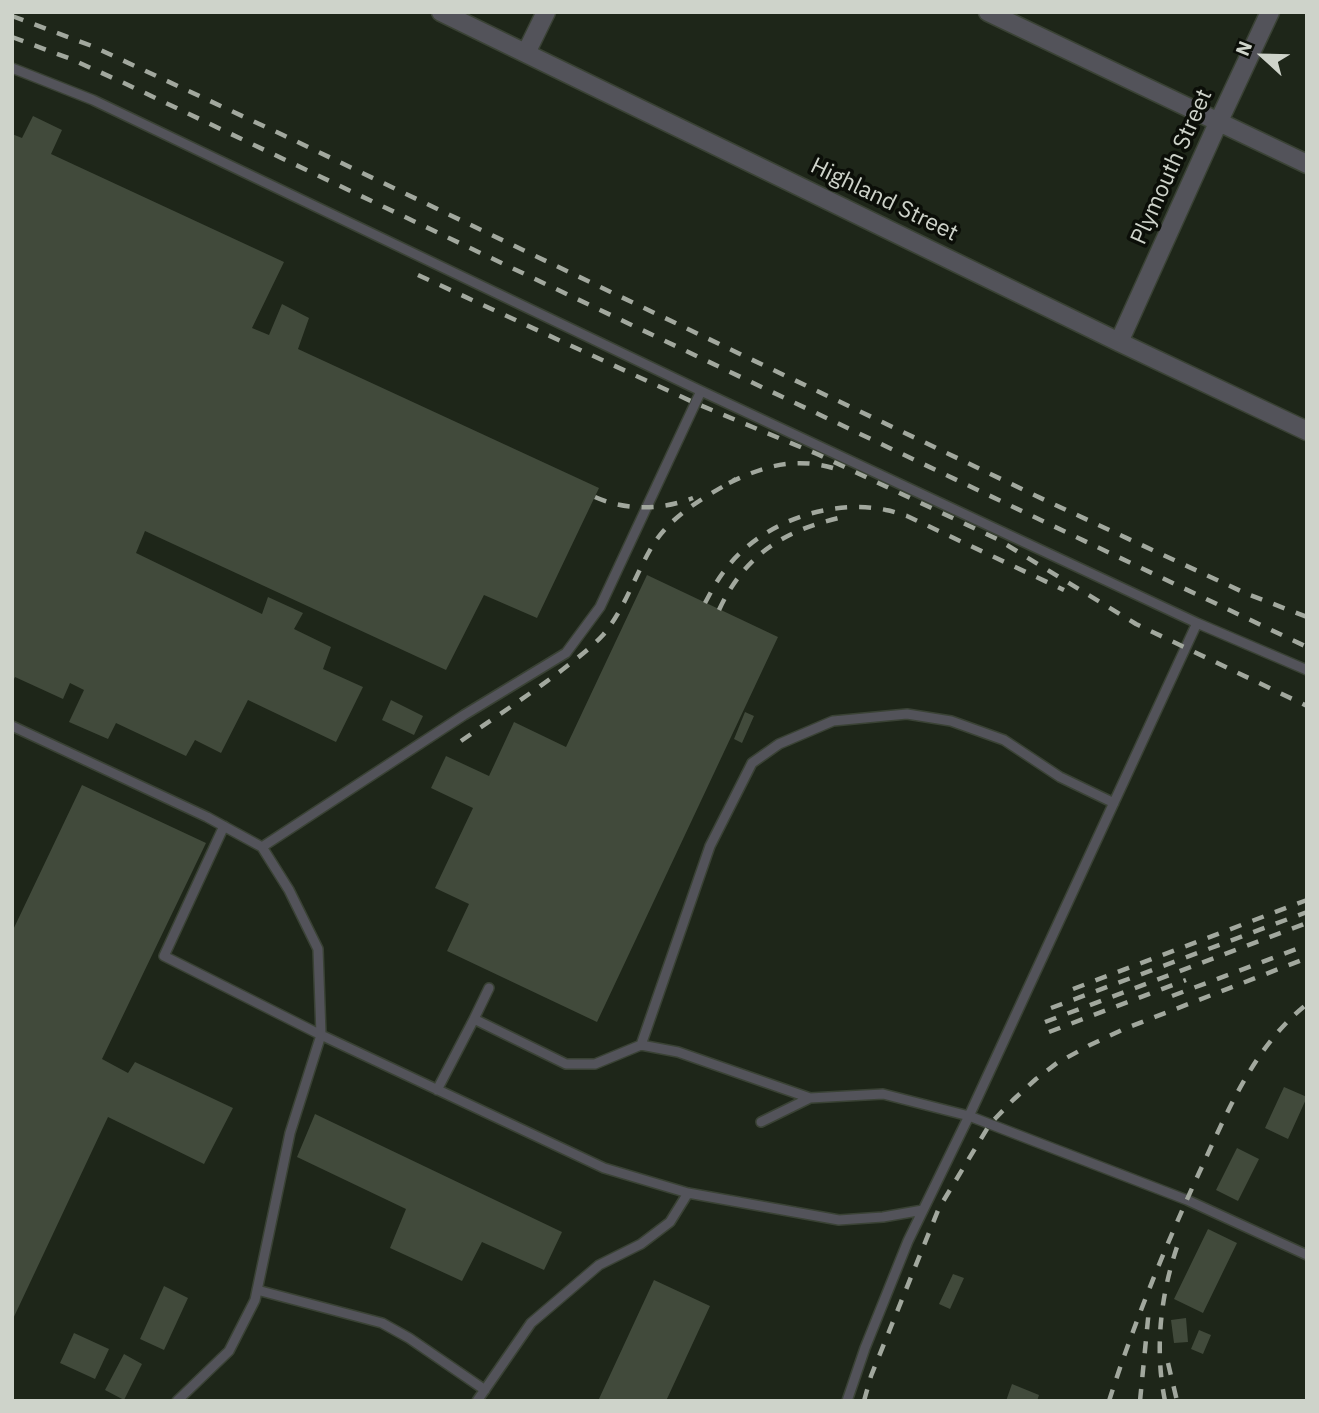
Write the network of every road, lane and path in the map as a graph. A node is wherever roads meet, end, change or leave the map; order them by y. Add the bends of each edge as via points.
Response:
1 (441, 12) edge
2 (546, 12) edge
3 (988, 12) edge
4 (1270, 12) edge
5 (526, 53) junction
6 (12, 68) edge
7 (1218, 123) junction
8 (1307, 164) edge
9 (1119, 342) junction
10 (701, 391) junction
11 (1307, 430) edge
12 (1198, 623) junction
13 (1307, 670) edge
14 (12, 726) edge
15 (1114, 803) junction
16 (224, 826) junction
17 (262, 847) junction
18 (489, 988) dead end
19 (474, 1019) junction
20 (321, 1035) junction
21 (641, 1045) junction
22 (437, 1090) junction
23 (810, 1098) junction
24 (969, 1116) junction
25 (761, 1122) dead end
26 (688, 1193) junction
27 (923, 1210) junction
28 (1307, 1255) edge
29 (257, 1290) junction
30 (485, 1390) junction
31 (177, 1401) edge
32 (477, 1401) edge
33 (846, 1401) edge

1 - 5 street, Highland Street
2 - 5 street
3 - 7 street
4 - 7 street, Plymouth Street
5 - 9 street, Highland Street
6 - 10 lane via 93,100
7 - 8 street
7 - 9 street, Plymouth Street
9 - 11 street, Highland Street
10 - 12 lane
10 - 17 lane via 600,607 566,653
12 - 13 lane
12 - 15 lane
14 - 16 lane
15 - 21 lane via 1060,777 1004,740 940,719 907,714 833,721 779,744 752,763 710,846
15 - 24 lane
16 - 17 lane
16 - 20 lane via 164,956
17 - 20 lane via 318,949
18 - 19 lane
19 - 21 lane via 566,1064 595,1063
19 - 22 lane
20 - 22 lane
20 - 29 lane via 290,1133
21 - 23 lane via 678,1052
22 - 26 lane via 604,1168
23 - 24 lane via 883,1094
23 - 25 lane
24 - 27 lane
24 - 28 lane via 1187,1200
26 - 27 lane via 839,1220
26 - 30 lane via 670,1222 641,1244 599,1265 531,1323
27 - 33 lane
29 - 30 lane via 383,1323
29 - 31 lane via 229,1351
30 - 32 lane

